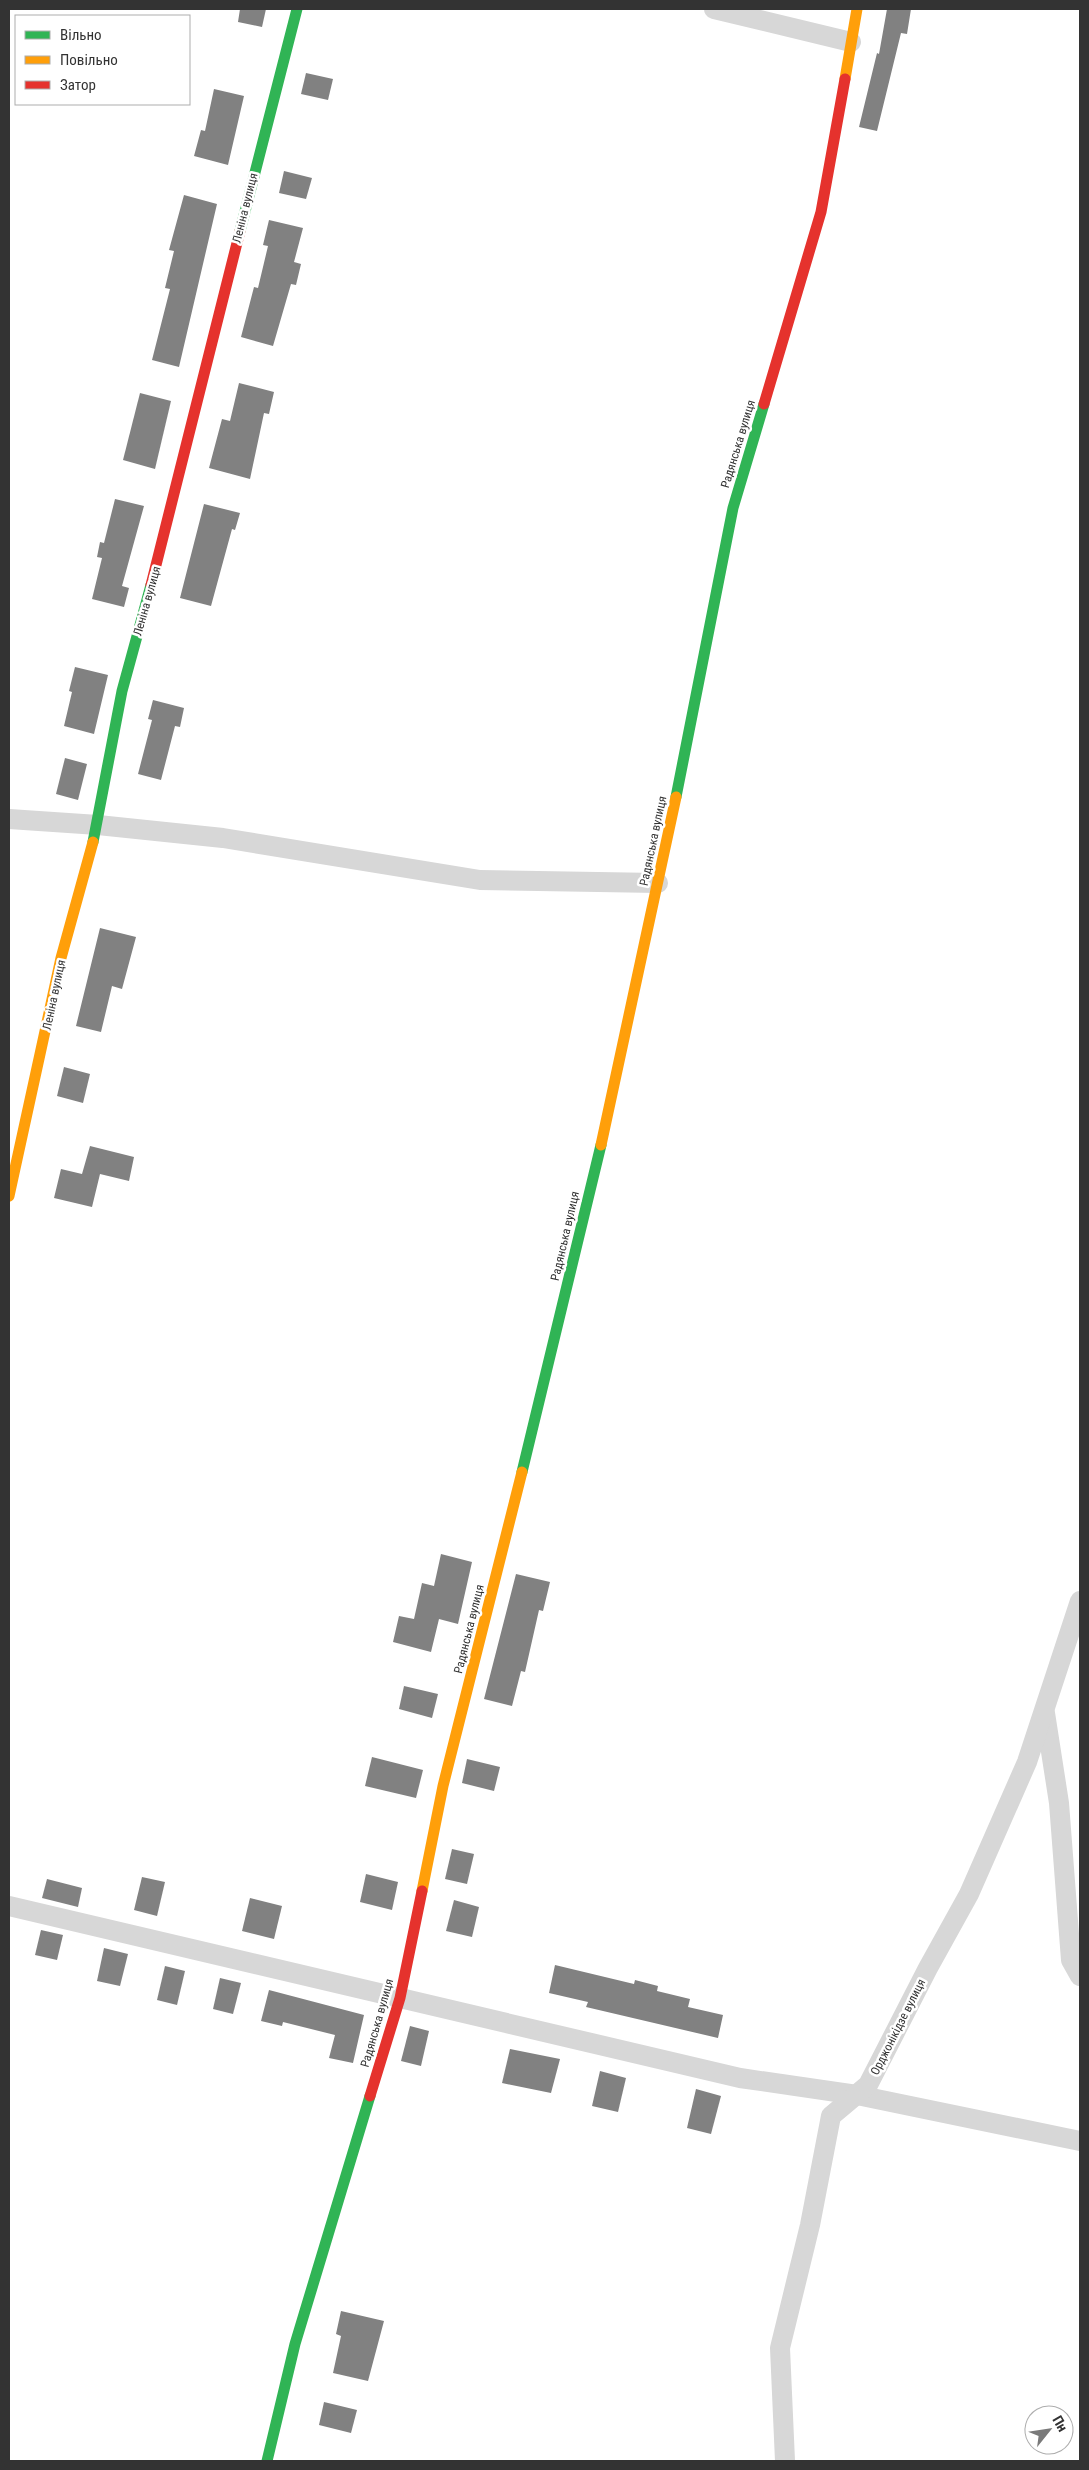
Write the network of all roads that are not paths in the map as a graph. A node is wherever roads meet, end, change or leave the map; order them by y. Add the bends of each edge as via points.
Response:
1 (297, 9) edge
2 (714, 9) edge
3 (856, 9) edge
4 (851, 42) junction
5 (9, 819) edge
6 (98, 825) junction
7 (658, 883) junction
8 (9, 1196) edge
9 (1080, 1601) edge
10 (1044, 1708) junction
11 (9, 1906) edge
12 (1080, 1976) edge
13 (400, 1998) junction
14 (857, 2095) junction
15 (1080, 2141) edge
16 (267, 2461) edge
17 (785, 2461) edge

1 - 6 street, Леніна вулиця via 165,536 122,691
2 - 4 street
3 - 4 street, Радянська вулиця
4 - 7 street, Радянська вулиця via 821,212 733,508
5 - 6 street
6 - 7 street via 223,838 480,880
6 - 8 street, Леніна вулиця via 61,958
7 - 13 street, Радянська вулиця via 601,1145 443,1786
9 - 10 street, Орджонікідзе вулиця
10 - 12 street via 1059,1803 1071,1960
10 - 14 street, Орджонікідзе вулиця via 1027,1762 969,1894 868,2086
11 - 13 street
13 - 14 street via 740,2078
13 - 16 street, Радянська вулиця via 295,2344
14 - 15 street
14 - 17 street, Орджонікідзе вулиця via 831,2116 810,2225 780,2348

